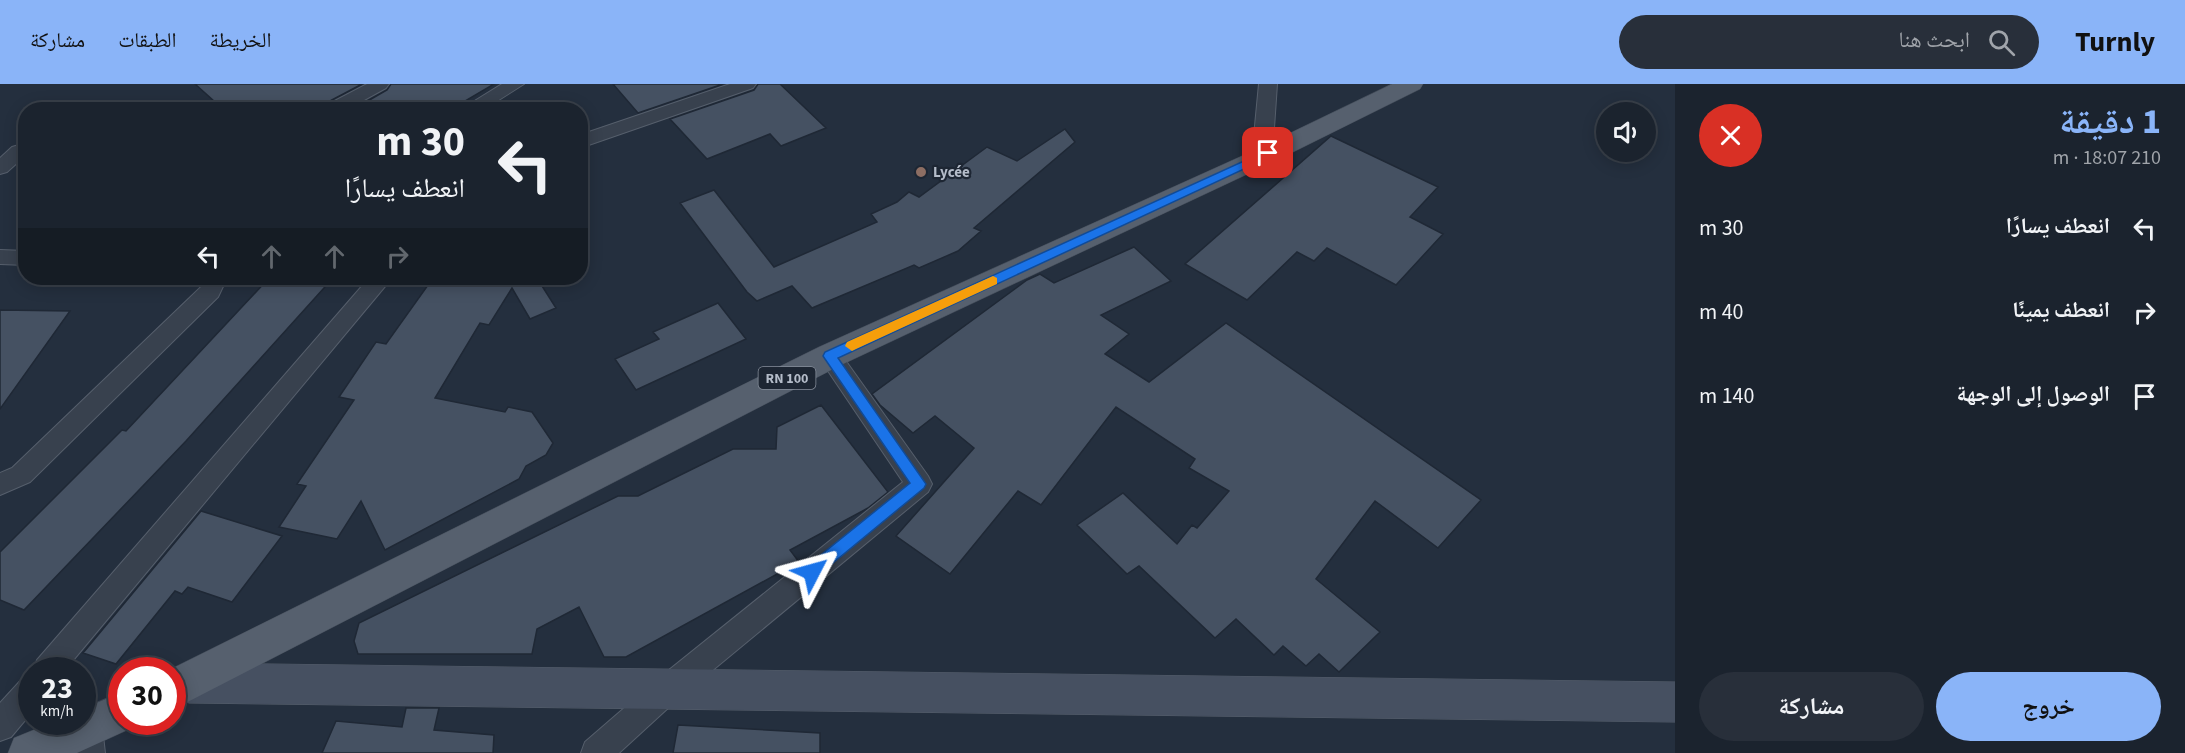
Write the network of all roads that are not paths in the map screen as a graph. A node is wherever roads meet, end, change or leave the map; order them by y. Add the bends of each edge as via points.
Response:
1 (380, 84) edge
2 (514, 84) edge
3 (747, 84) edge
4 (1268, 84) edge
5 (1412, 84) edge
6 (347, 102) edge
7 (483, 102) edge
8 (588, 139) edge
9 (15, 150) edge
10 (1262, 157) junction
11 (0, 168) edge
12 (0, 258) edge
13 (18, 258) edge
14 (213, 285) edge
15 (375, 285) edge
16 (830, 356) junction
17 (0, 484) edge
18 (58, 657) edge
19 (186, 683) edge
20 (186, 686) edge
21 (669, 688) junction
22 (1675, 702) edge
23 (18, 705) edge
24 (0, 726) edge
25 (99, 731) edge
26 (29, 753) edge
27 (596, 753) edge

1 - 6 street
2 - 7 street
3 - 8 street
4 - 10 street
5 - 10 main road, RN 100
9 - 11 street
10 - 16 main road, RN 100
12 - 13 street
14 - 17 street via 21,475
15 - 18 street
16 - 19 main road, RN 100
16 - 21 street via 919,484
20 - 21 main road
21 - 22 main road
21 - 27 street
23 - 24 street
25 - 26 main road

